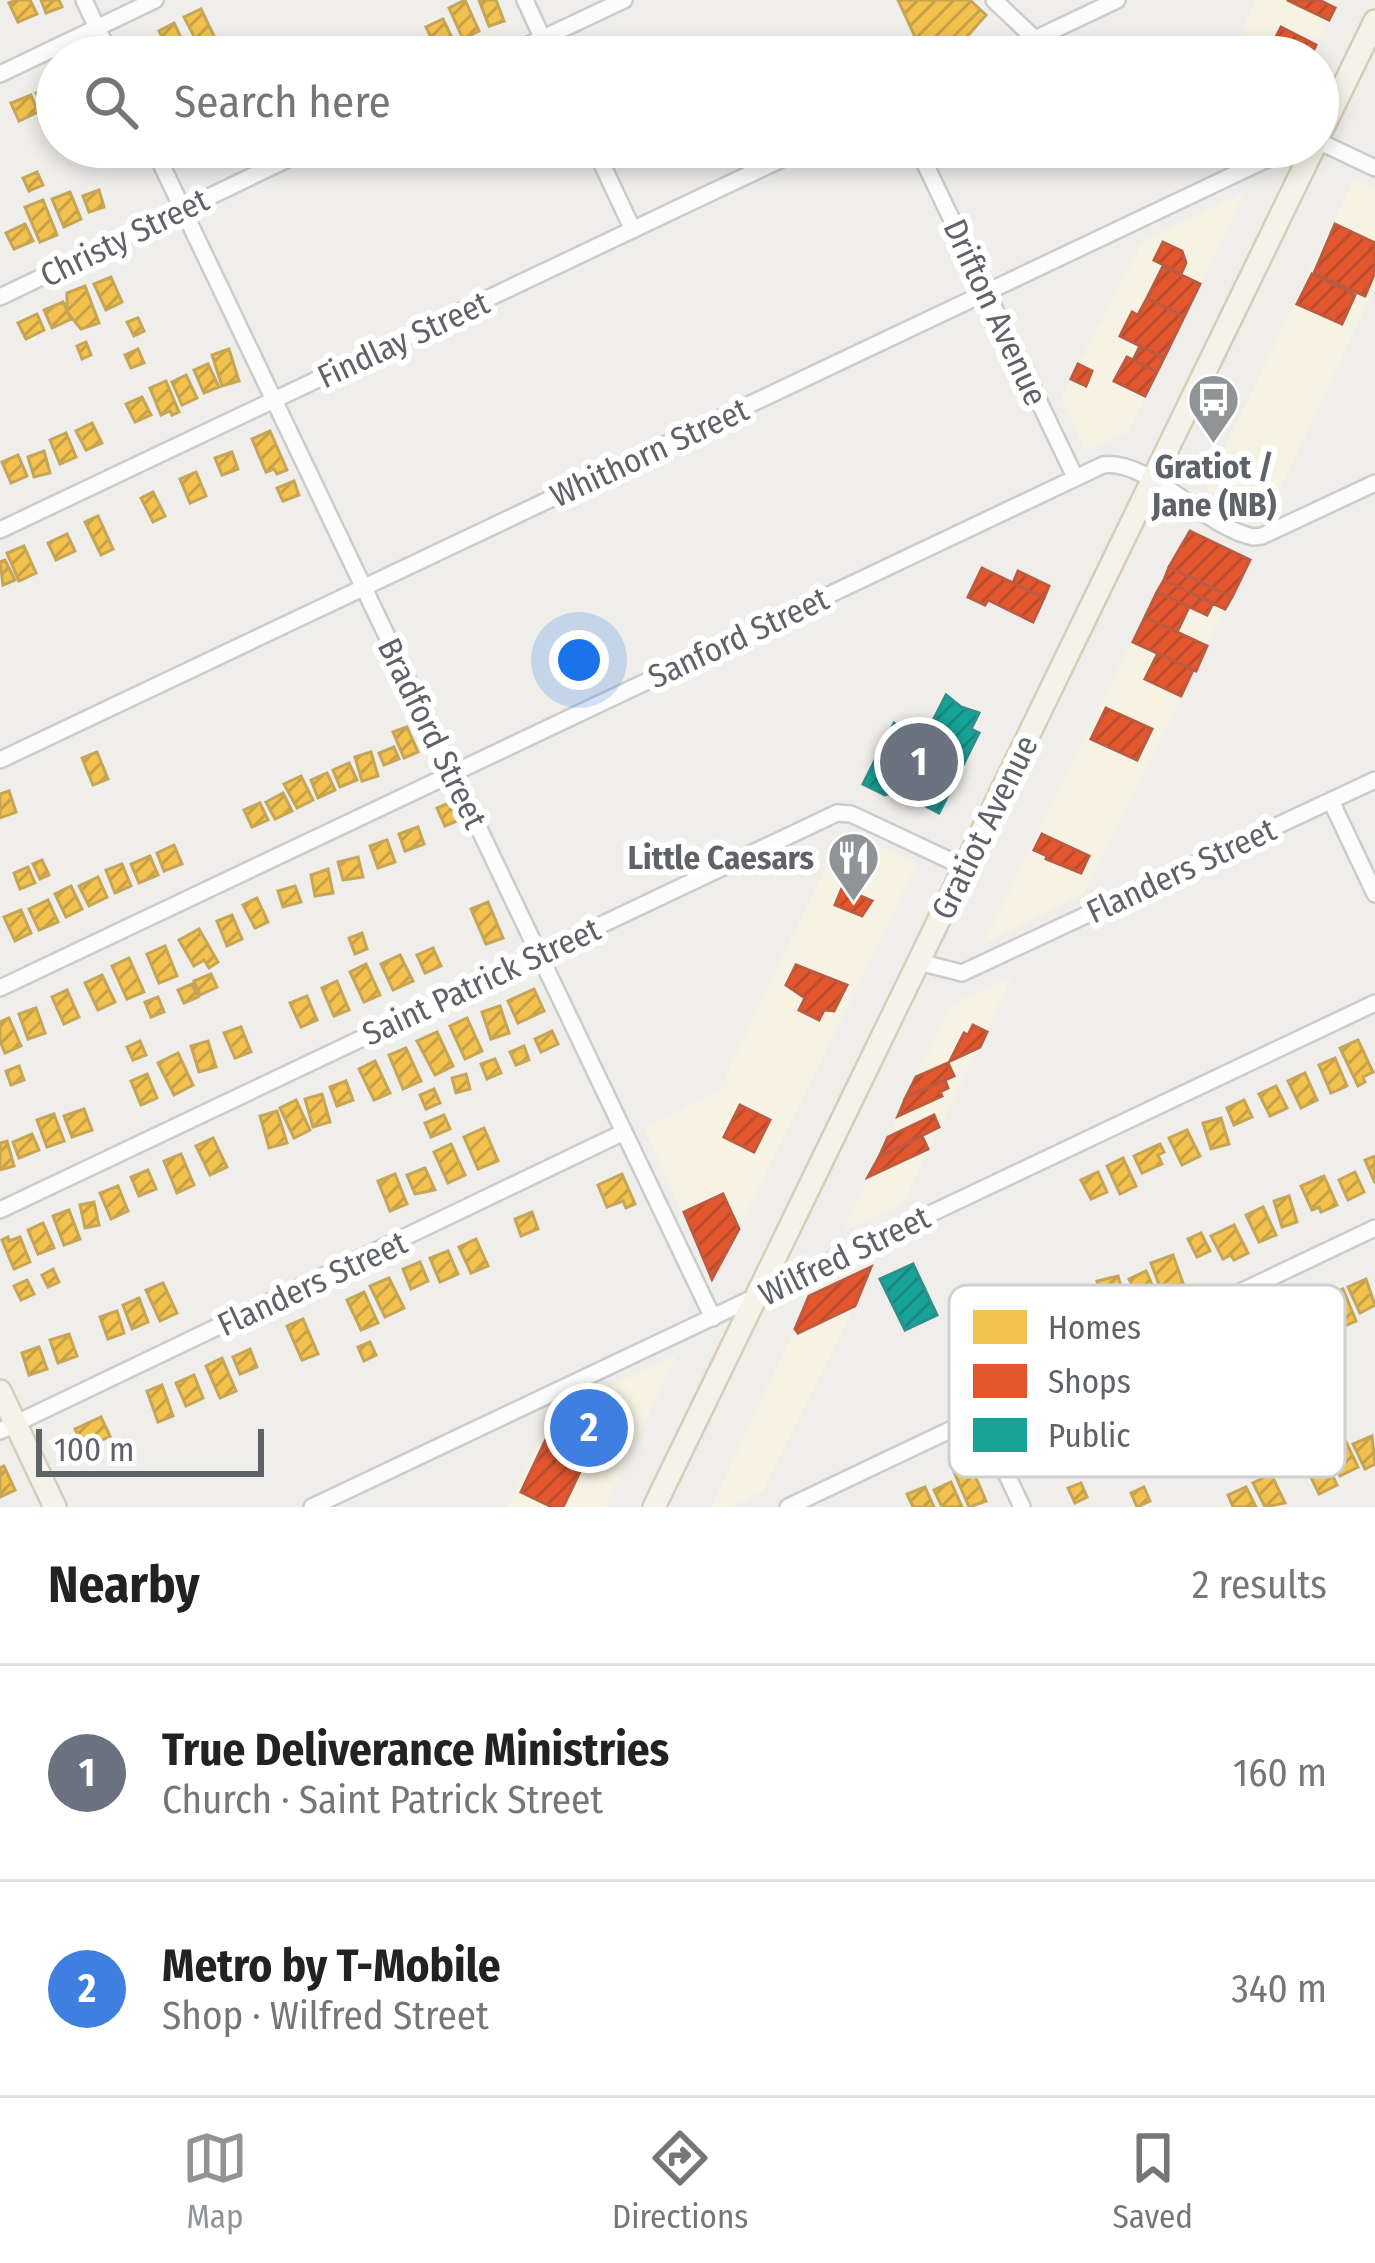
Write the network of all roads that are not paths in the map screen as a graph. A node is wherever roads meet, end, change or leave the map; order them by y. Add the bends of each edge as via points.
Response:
1 (84, 0) edge
2 (155, 0) edge
3 (525, 0) edge
4 (624, 0) edge
5 (994, 0) edge
6 (1117, 0) edge
7 (1375, 21) edge
8 (97, 28) junction
9 (80, 36) edge
10 (101, 36) edge
11 (541, 36) edge
12 (546, 36) edge
13 (1032, 36) edge
14 (1041, 36) edge
15 (36, 57) edge
16 (0, 74) edge
17 (1339, 95) edge
18 (1339, 152) edge
19 (163, 168) edge
20 (268, 168) edge
21 (604, 168) edge
22 (763, 168) edge
23 (927, 168) edge
24 (1246, 168) edge
25 (1303, 168) edge
26 (1375, 168) edge
27 (183, 208) junction
28 (633, 230) junction
29 (987, 292) junction
30 (0, 297) edge
31 (273, 400) junction
32 (1075, 477) junction
33 (1153, 479) junction
34 (1375, 483) edge
35 (0, 530) edge
36 (363, 588) junction
37 (0, 760) edge
38 (453, 773) junction
39 (1375, 780) edge
40 (1331, 801) junction
41 (964, 867) junction
42 (1375, 894) edge
43 (538, 954) junction
44 (919, 962) junction
45 (0, 988) edge
46 (1375, 1003) edge
47 (622, 1133) junction
48 (0, 1210) edge
49 (1375, 1228) edge
50 (1254, 1285) edge
51 (756, 1297) junction
52 (713, 1318) junction
53 (0, 1391) edge
54 (8, 1428) edge
55 (949, 1429) edge
56 (1008, 1477) edge
57 (55, 1507) edge
58 (312, 1507) edge
59 (654, 1507) edge
60 (788, 1507) edge
61 (1022, 1507) edge

1 - 8 street
2 - 8 street
3 - 11 street
4 - 12 street
5 - 13 street
6 - 14 street
7 - 17 main road, Gratiot Avenue
8 - 9 street
8 - 10 street
15 - 16 street
18 - 26 street
19 - 27 street, Bradford Street
20 - 27 street, Christy Street
21 - 28 street
22 - 28 street, Findlay Street
23 - 29 street, Drifton Avenue
24 - 29 street, Whithorn Street
25 - 33 main road, Gratiot Avenue
27 - 30 street, Christy Street
27 - 31 street, Bradford Street
28 - 31 street, Findlay Street
29 - 32 street, Drifton Avenue
29 - 36 street, Whithorn Street
31 - 35 street, Findlay Street
31 - 36 street, Bradford Street
32 - 33 street, Sanford Street via 1113,464
32 - 38 street, Sanford Street
33 - 34 street via 1253,538
33 - 41 main road, Gratiot Avenue
36 - 37 street, Whithorn Street
36 - 38 street, Bradford Street
38 - 43 street, Bradford Street
38 - 45 street, Sanford Street
39 - 40 street, Flanders Street
40 - 42 street
40 - 44 street, Flanders Street via 962,973
41 - 43 street, Saint Patrick Street via 836,813
41 - 44 main road, Gratiot Avenue
43 - 47 street, Bradford Street
43 - 48 street, Saint Patrick Street
44 - 51 main road, Gratiot Avenue
46 - 51 street, Wilfred Street
47 - 52 street, Bradford Street
47 - 54 street, Flanders Street
49 - 50 street
51 - 52 street, Wilfred Street
51 - 59 main road, Gratiot Avenue
52 - 58 street, Wilfred Street
53 - 54 main road
54 - 57 main road
55 - 60 street
56 - 61 street

